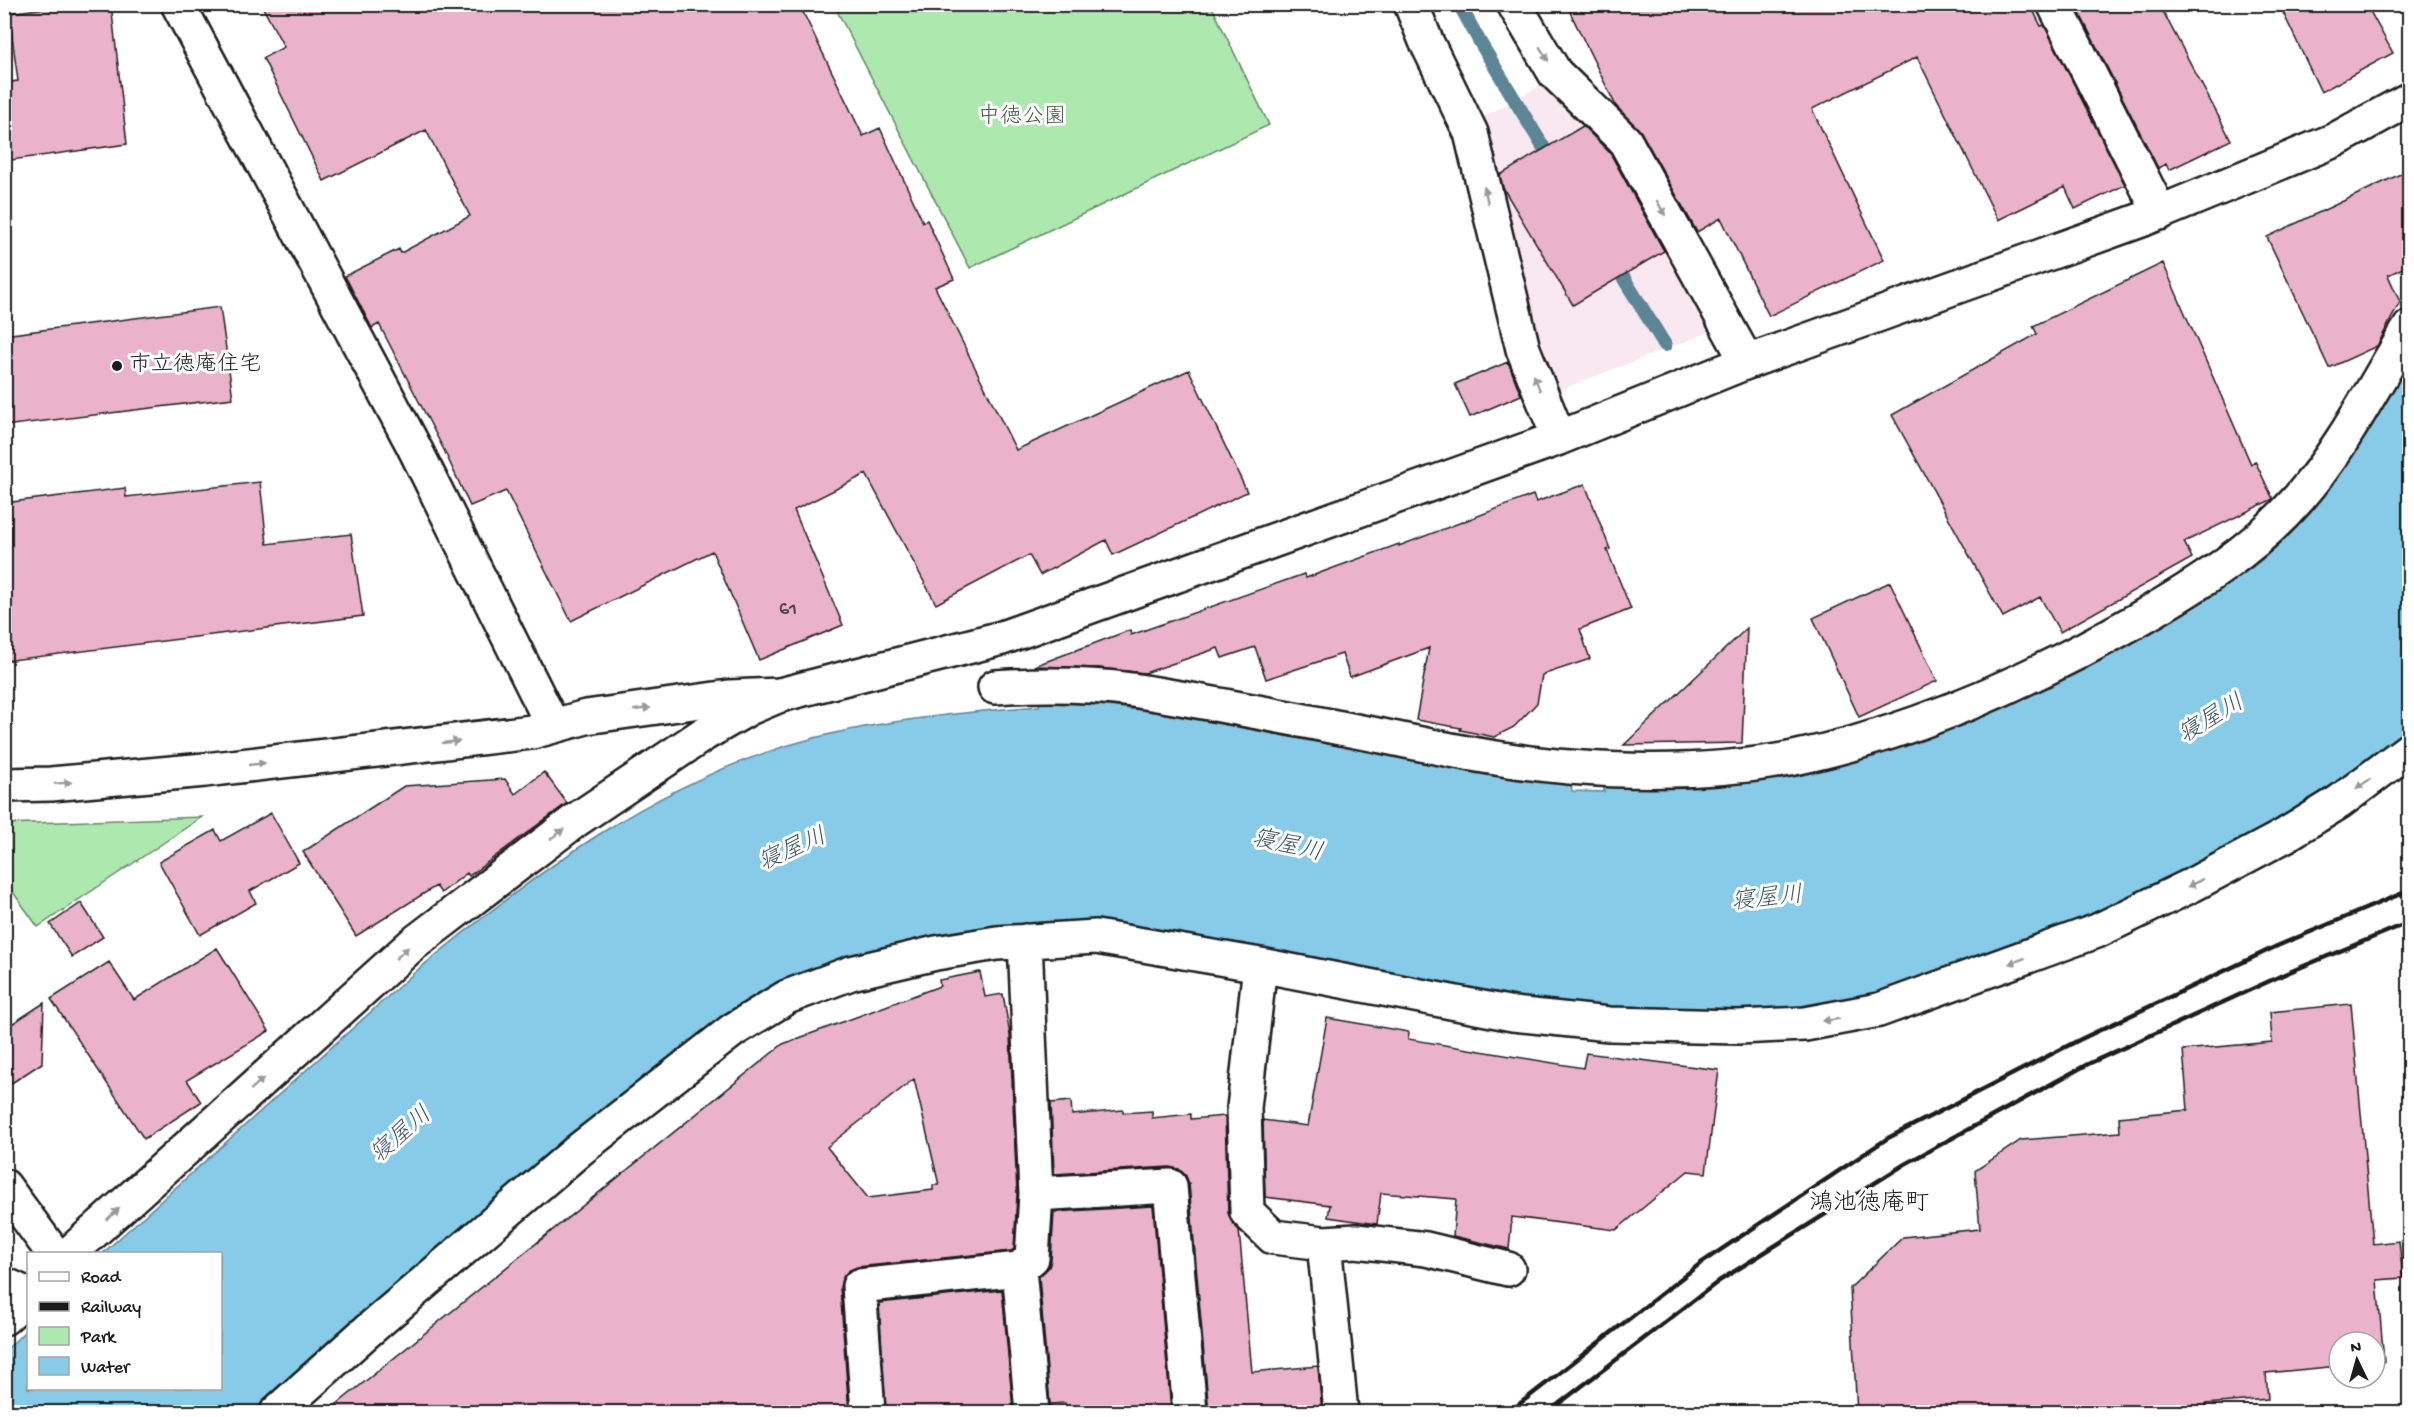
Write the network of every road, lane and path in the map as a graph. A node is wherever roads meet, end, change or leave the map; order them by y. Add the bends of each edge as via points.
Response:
1 (178, 4) edge
2 (1411, 4) edge
3 (1514, 4) edge
4 (2054, 4) edge
5 (2409, 99) edge
6 (2160, 213) junction
7 (2409, 327) edge
8 (1747, 362) junction
9 (1559, 438) junction
10 (995, 687) dead end
11 (780, 695) junction
12 (553, 726) junction
13 (2409, 749) edge
14 (4, 785) edge
15 (1025, 941) junction
16 (1260, 965) junction
17 (4, 1186) edge
18 (1036, 1194) junction
19 (1324, 1243) junction
20 (53, 1252) edge
21 (71, 1252) edge
22 (1019, 1269) junction
23 (1508, 1269) dead end
24 (4, 1284) edge
25 (27, 1295) edge
26 (27, 1296) edge
27 (4, 1318) edge
28 (277, 1413) edge
29 (868, 1413) edge
30 (1032, 1413) edge
31 (1190, 1413) edge
32 (1341, 1413) edge

1 - 12 street via 412,443
9 -> 2 street via 1523,349 1471,133
3 -> 8 street via 1555,73 1625,141
4 - 6 street
5 - 6 street via 2336,140
6 - 8 street
7 - 10 street via 2323,468 2298,500 2198,585 2092,645 2008,685 1937,716 1844,745 1792,758 1678,770 1572,767 1439,748 1132,690 1095,685
8 - 9 street
9 - 11 street via 1002,638
12 -> 11 street via 586,717 701,700
21 -> 11 street via 413,944 584,814 704,734
14 -> 12 street via 217,768 500,736
13 -> 16 street via 2339,802 2284,836 2097,932 1890,1007 1847,1018 1738,1027 1609,1024 1514,1014
15 - 16 street via 1096,937
15 - 18 street
15 - 28 street via 936,953 851,973 787,997 733,1030 579,1150
16 - 19 street via 1244,1108 1247,1212 1273,1237
17 - 20 street
18 - 22 street via 1032,1258
18 - 31 street via 1170,1186
19 - 23 street via 1356,1241 1426,1249
19 - 32 street
22 - 29 street via 859,1286
22 - 30 street
24 - 25 street
26 - 27 street

